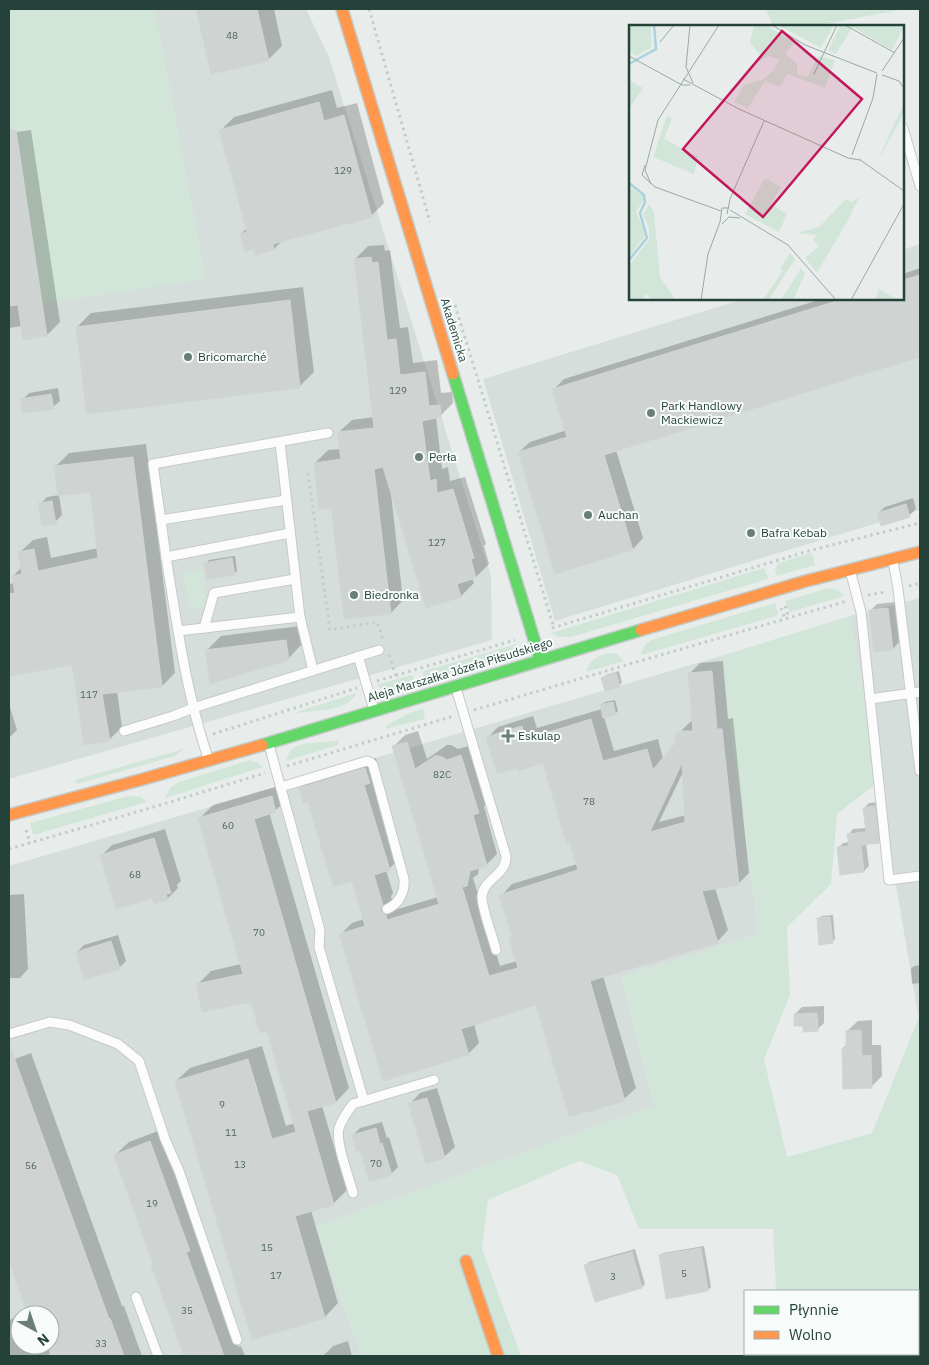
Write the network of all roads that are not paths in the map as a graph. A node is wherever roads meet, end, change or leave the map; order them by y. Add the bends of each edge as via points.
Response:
1 (342, 9) edge
2 (904, 131) edge
3 (920, 186) edge
4 (328, 433) dead end
5 (280, 442) junction
6 (286, 500) junction
7 (161, 520) junction
8 (290, 533) junction
9 (920, 552) edge
10 (166, 556) junction
11 (892, 558) junction
12 (850, 570) junction
13 (295, 579) junction
14 (300, 617) junction
15 (204, 628) junction
16 (178, 631) junction
17 (383, 650) road end
18 (358, 656) junction
19 (540, 659) junction
20 (313, 670) junction
21 (455, 686) junction
22 (916, 693) edge
23 (870, 699) junction
24 (193, 708) junction
25 (374, 710) junction
26 (124, 731) dead end
27 (268, 742) junction
28 (208, 759) junction
29 (920, 771) edge
30 (281, 787) junction
31 (9, 815) edge
32 (920, 876) edge
33 (387, 909) dead end
34 (496, 950) dead end
35 (9, 1034) edge
36 (434, 1080) dead end
37 (364, 1101) junction
38 (353, 1192) dead end
39 (466, 1261) dead end
40 (136, 1297) dead end
41 (237, 1340) dead end
42 (158, 1356) edge
43 (498, 1356) edge

1 - 19 street, Akademicka
2 - 3 lane
4 - 5 lane
5 - 6 lane
5 - 7 lane via 153,464
6 - 7 lane
6 - 8 lane
7 - 10 lane
8 - 10 lane
8 - 13 lane
9 - 11 street, Aleja Marszałka Józefa Piłsudskiego
10 - 16 lane
11 - 12 street, Aleja Marszałka Józefa Piłsudskiego
11 - 22 lane
12 - 19 street, Aleja Marszałka Józefa Piłsudskiego
12 - 23 lane via 861,612
13 - 14 lane
13 - 15 lane via 214,593
14 - 15 lane
14 - 20 lane
15 - 16 lane
16 - 24 lane
17 - 18 lane
18 - 20 lane
18 - 25 lane
19 - 21 street, Aleja Marszałka Józefa Piłsudskiego
20 - 24 lane
21 - 25 street, Aleja Marszałka Józefa Piłsudskiego
21 - 34 lane via 506,856 502,870 482,894
22 - 23 lane
22 - 29 lane
23 - 32 lane via 889,880
24 - 26 lane
24 - 28 lane
25 - 27 street, Aleja Marszałka Józefa Piłsudskiego
27 - 28 street, Aleja Marszałka Józefa Piłsudskiego
27 - 30 lane
28 - 31 street, Aleja Marszałka Józefa Piłsudskiego
30 - 33 lane via 367,761 373,765 405,885 399,900
30 - 37 lane via 320,930 319,947
35 - 41 lane via 50,1022 118,1044 139,1061
36 - 37 lane
37 - 38 lane via 353,1104 338,1129 338,1141
39 - 43 street
40 - 42 lane

